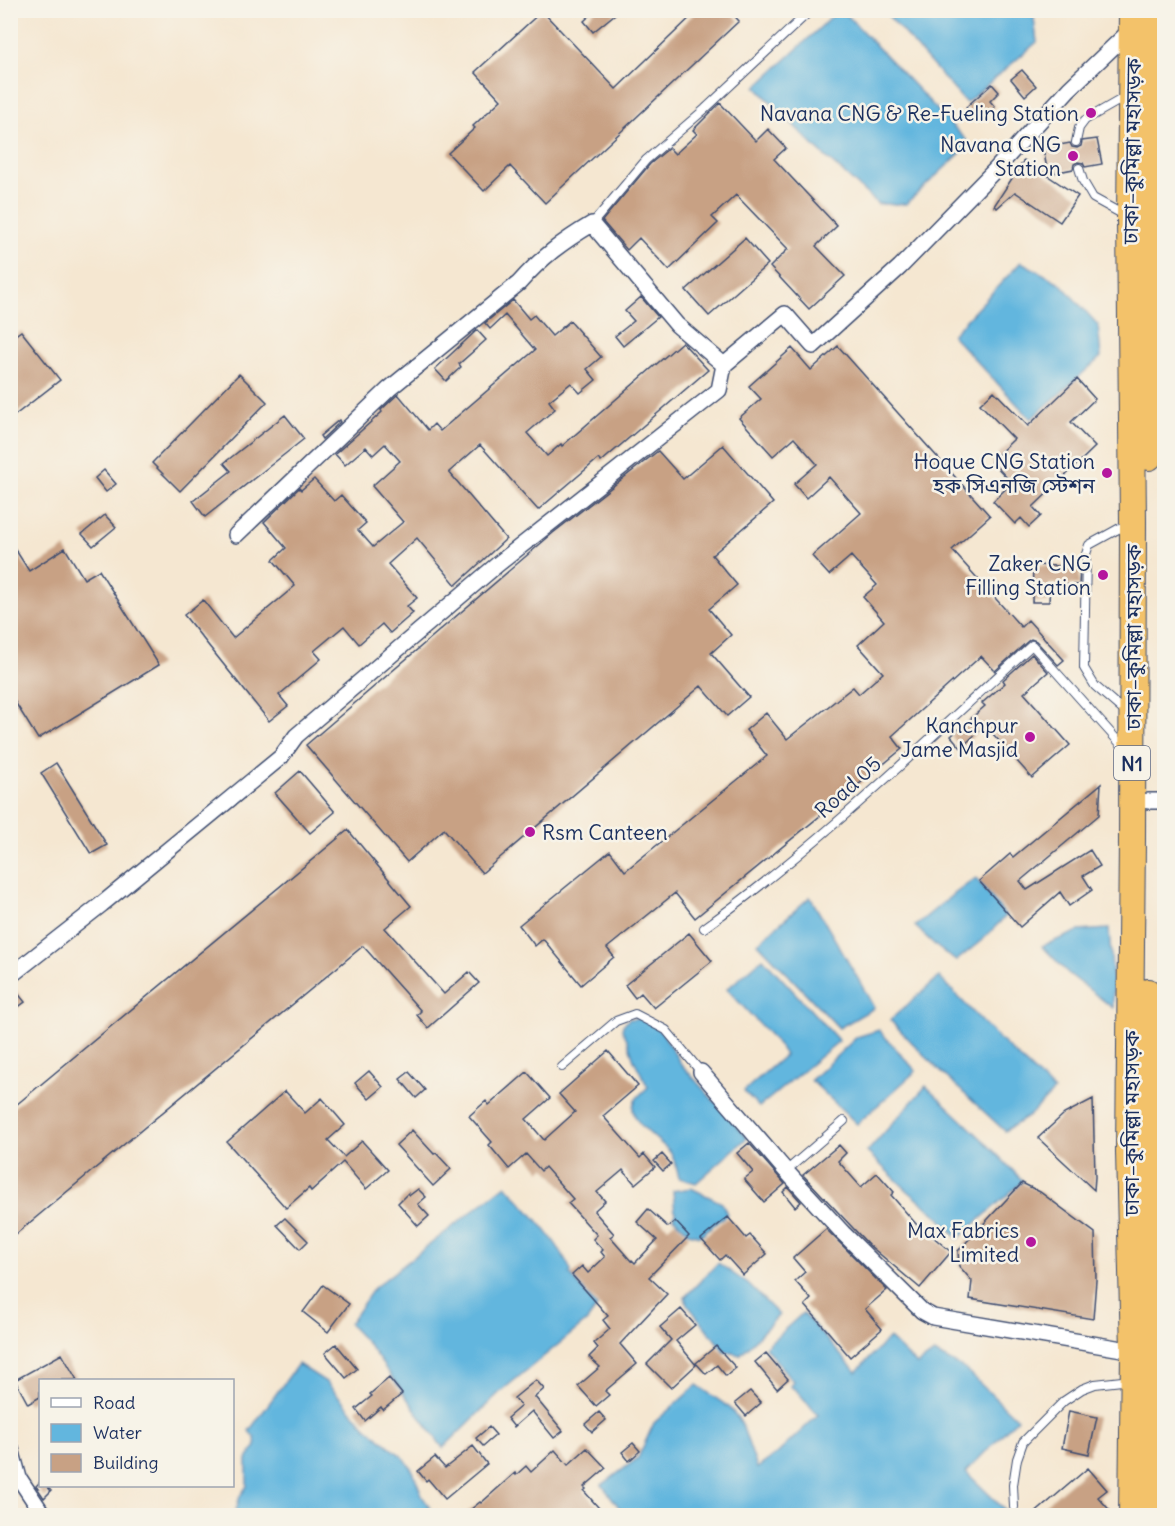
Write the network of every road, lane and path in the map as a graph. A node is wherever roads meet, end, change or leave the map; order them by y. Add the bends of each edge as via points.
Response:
1 (812, 10) edge
2 (1153, 10) edge
3 (1133, 19) edge
4 (1132, 93) junction
5 (1159, 125) edge
6 (1076, 142) dead end
7 (1159, 160) edge
8 (1079, 168) dead end
9 (1130, 219) junction
10 (592, 225) junction
11 (1159, 234) edge
12 (1160, 283) edge
13 (724, 365) junction
14 (1133, 521) junction
15 (236, 535) dead end
16 (1132, 718) junction
17 (1132, 758) junction
18 (1156, 801) edge
19 (1140, 886) junction
20 (704, 928) dead end
21 (10, 976) edge
22 (562, 1067) dead end
23 (701, 1072) joint
24 (1157, 1077) edge
25 (844, 1121) dead end
26 (786, 1171) junction
27 (1134, 1351) junction
28 (1150, 1372) edge
29 (10, 1445) edge
30 (1014, 1507) dead end
31 (44, 1515) edge
32 (1132, 1515) edge
33 (1152, 1515) edge

1 - 10 lane via 646,160
2 - 5 highway, ঢাকা–কুমিল্লা মহাসড়ক / N1
3 - 4 highway, ঢাকা–কুমিল্লা মহাসড়ক / N1
3 - 13 street via 995,170 900,267 813,346 785,314
4 - 6 lane via 1085,120
4 - 9 highway, ঢাকা–কুমিল্লা মহাসড়ক / N1
5 - 7 highway, ঢাকা–কুমিল্লা মহাসড়ক / N1
7 - 11 highway, ঢাকা–কুমিল্লা মহাসড়ক / N1
8 - 9 lane via 1093,198
9 - 14 highway, ঢাকা–কুমিল্লা মহাসড়ক / N1
10 - 13 street via 677,325
10 - 15 street via 565,240 519,283 389,388
11 - 12 highway, ঢাকা–কুমিল্লা মহাসড়ক / N1
12 - 18 highway, ঢাকা–কুমিল্লা মহাসড়ক / N1 via 1149,447
13 - 21 street via 718,390 498,564 296,736 281,757
14 - 16 highway, ঢাকা–কুমিল্লা মহাসড়ক / N1
14 - 16 lane via 1089,545 1084,668 1095,686
16 - 17 highway, ঢাকা–কুমিল্লা মহাসড়ক / N1
17 - 19 highway, ঢাকা–কুমিল্লা মহাসড়ক / N1
17 - 20 lane, Road 05 via 1032,645 845,816
18 - 19 highway, ঢাকা–কুমিল্লা মহাসড়ক / N1
19 - 24 highway, ঢাকা–কুমিল্লা মহাসড়ক / N1
19 - 27 highway, ঢাকা–কুমিল্লা মহাসড়ক / N1 via 1129,1152
22 - 23 lane via 616,1021 635,1014 666,1030
23 - 26 street
24 - 28 highway, ঢাকা–কুমিল্লা মহাসড়ক / N1
25 - 26 lane
26 - 27 street via 843,1233 922,1311 933,1317
27 - 28 highway, ঢাকা–কুমিল্লা মহাসড়ক / N1
28 - 30 lane via 1095,1384 1064,1401 1023,1442 1013,1485
28 - 32 highway, ঢাকা–কুমিল্লা মহাসড়ক / N1
28 - 33 highway, ঢাকা–কুমিল্লা মহাসড়ক / N1
29 - 31 street via 19,1478

